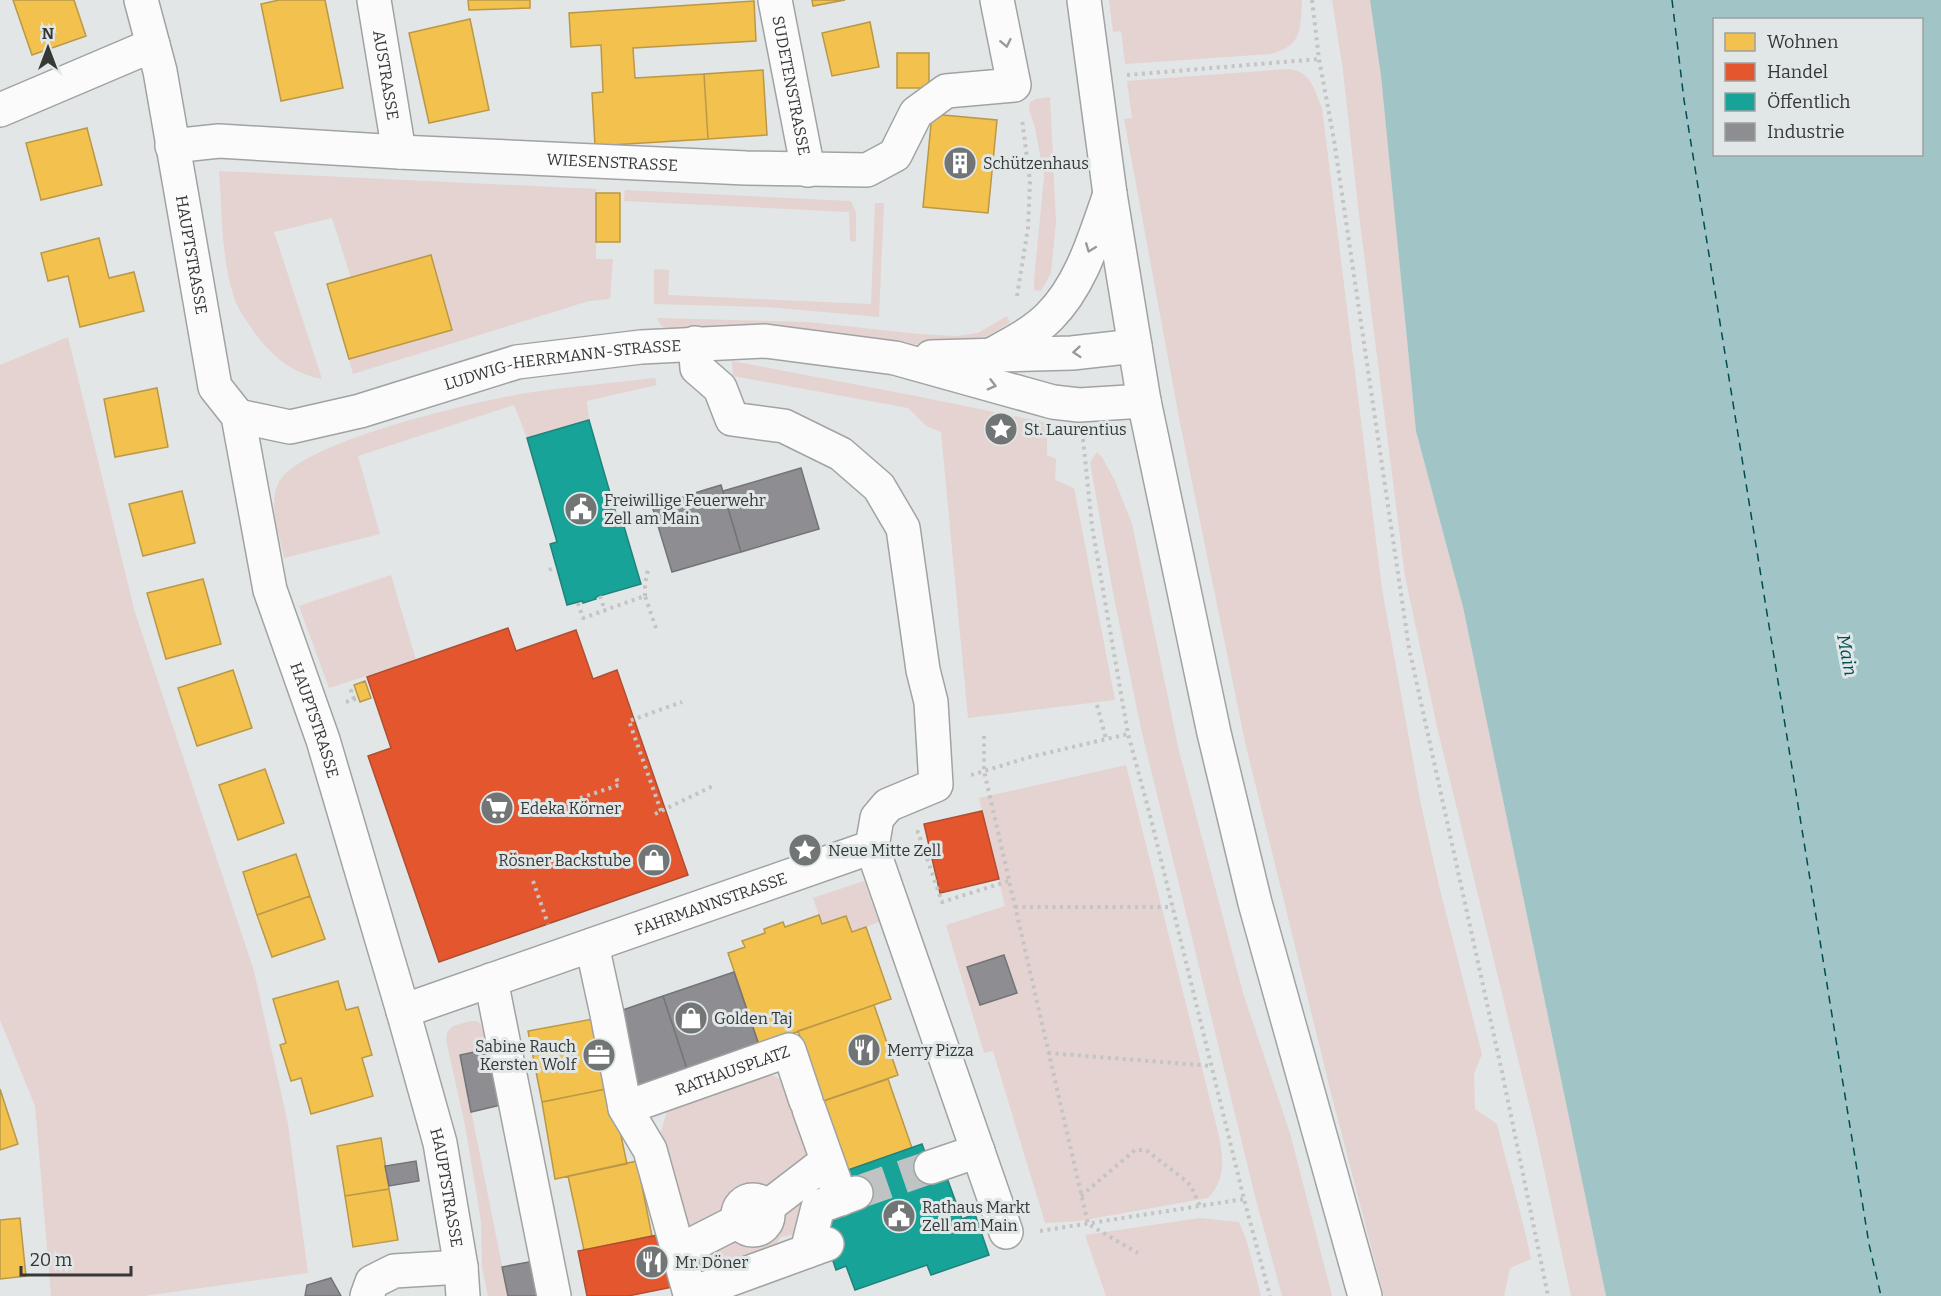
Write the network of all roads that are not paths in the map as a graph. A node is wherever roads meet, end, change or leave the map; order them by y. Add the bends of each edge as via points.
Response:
1 (141, 0) edge
2 (374, 0) edge
3 (775, 0) edge
4 (997, 0) edge
5 (1084, 0) edge
6 (153, 45) junction
7 (0, 110) edge
8 (172, 146) junction
9 (399, 152) junction
10 (808, 170) junction
11 (1110, 194) junction
12 (695, 343) junction
13 (1135, 346) junction
14 (990, 356) junction
15 (895, 358) junction
16 (1144, 401) junction
17 (238, 416) junction
18 (872, 848) junction
19 (592, 945) junction
20 (491, 980) junction
21 (404, 1011) junction
22 (625, 1108) junction
23 (978, 1151) junction
24 (827, 1161) junction
25 (931, 1167) tunnel mouth
26 (1006, 1232) road end
27 (679, 1251) junction
28 (462, 1281) edge
29 (367, 1296) edge
30 (554, 1296) edge
31 (1365, 1296) edge

1 - 6 street, HAUPTSTRASSE
2 - 9 street, AUSTRASSE
3 - 10 street, SUDETENSTRASSE
4 -> 10 street, WIESENSTRASSE via 1014,85 946,91 916,113 895,155 867,170
5 - 11 street
6 - 7 street
6 - 8 street, HAUPTSTRASSE
8 - 9 street, WIESENSTRASSE via 219,141
8 - 17 street, HAUPTSTRASSE via 215,387
9 - 10 street, WIESENSTRASSE
11 - 13 street
11 -> 14 street via 1072,287 1049,317
12 - 15 street, LUDWIG-HERRMANN-STRASSE via 765,341
12 - 17 street, LUDWIG-HERRMANN-STRASSE via 517,362 360,411 290,427
12 - 18 street via 697,368 720,388 732,419 784,426 841,454 879,487 903,528 931,702 936,785 888,805 877,818
13 -> 14 street, LUDWIG-HERRMANN-STRASSE
13 - 16 street
14 - 15 street, LUDWIG-HERRMANN-STRASSE
15 -> 16 street, LUDWIG-HERRMANN-STRASSE via 1053,402 1079,405
16 - 31 street via 1214,733 1252,891
17 - 21 street, HAUPTSTRASSE via 280,586
18 - 19 street, FAHRMANNSTRASSE
18 - 23 street
19 - 20 street, FAHRMANNSTRASSE
19 - 22 street, RATHAUSPLATZ
20 - 21 street, FAHRMANNSTRASSE
20 - 30 street
21 - 28 street, HAUPTSTRASSE via 440,1143
22 - 24 street, RATHAUSPLATZ via 789,1050
22 - 27 street, RATHAUSPLATZ via 650,1150
23 - 25 street
23 - 26 street
24 - 27 street via 752,1214
24 - 27 street, RATHAUSPLATZ via 848,1196 818,1207 817,1248 690,1294
28 - 29 street via 394,1271 372,1282

